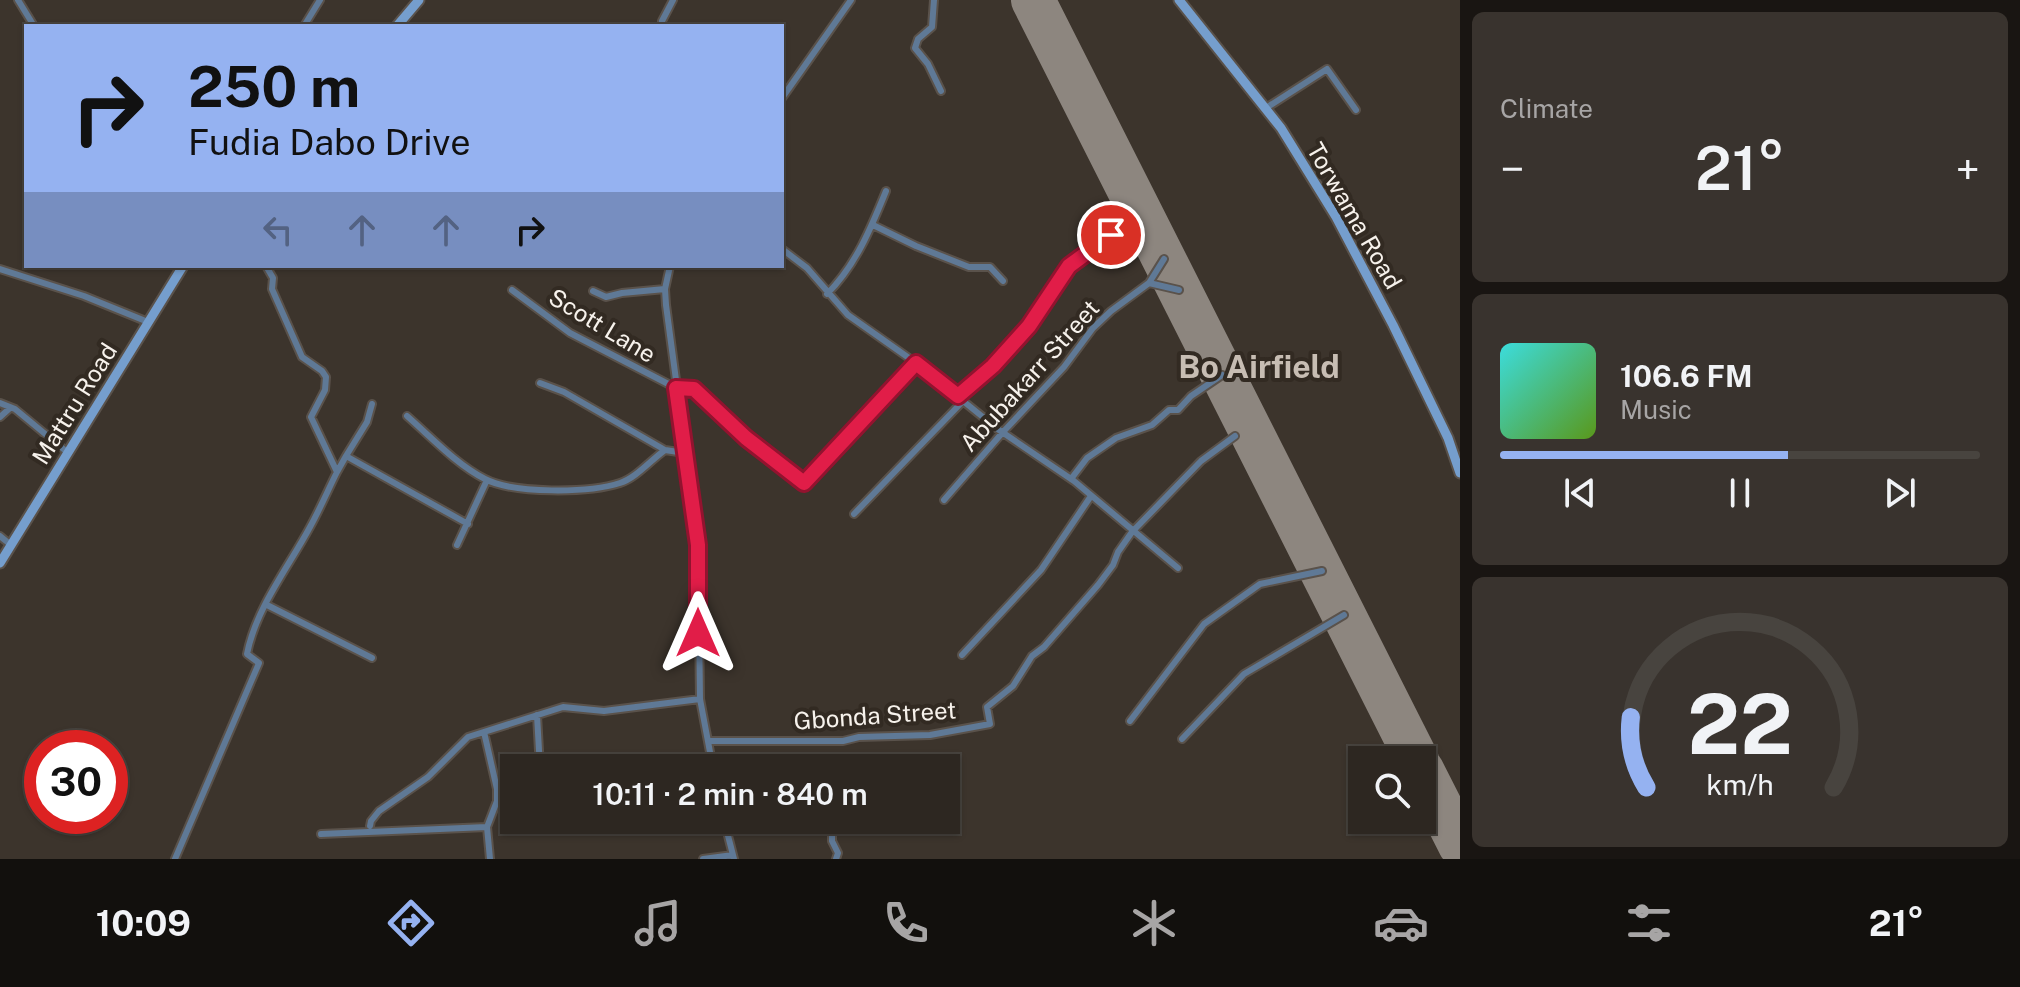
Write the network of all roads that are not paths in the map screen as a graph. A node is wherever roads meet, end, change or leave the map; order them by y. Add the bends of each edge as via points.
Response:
1 (18, 0) edge
2 (320, 0) edge
3 (419, 0) edge
4 (673, 0) edge
5 (851, 0) edge
6 (934, 0) edge
7 (1179, 0) edge
8 (662, 21) dead end
9 (33, 24) edge
10 (306, 24) edge
11 (399, 24) edge
12 (941, 91) dead end
13 (784, 95) edge
14 (1266, 108) junction
15 (1356, 110) dead end
16 (886, 191) dead end
17 (1134, 220) dead end
18 (873, 225) junction
19 (784, 251) edge
20 (1164, 259) dead end
21 (182, 268) edge
22 (267, 268) edge
23 (670, 268) edge
24 (0, 269) edge
25 (1003, 281) dead end
26 (1149, 283) junction
27 (665, 289) junction
28 (512, 290) dead end
29 (1179, 290) dead end
30 (593, 291) dead end
31 (827, 294) junction
32 (148, 322) junction
33 (916, 363) junction
34 (1222, 375) dead end
35 (540, 383) dead end
36 (676, 388) junction
37 (961, 398) junction
38 (0, 403) edge
39 (372, 404) dead end
40 (10, 408) junction
41 (407, 416) dead end
42 (0, 417) edge
43 (1003, 432) junction
44 (1235, 436) dead end
45 (665, 450) junction
46 (67, 452) junction
47 (685, 453) junction
48 (346, 456) junction
49 (337, 472) junction
50 (1460, 473) edge
51 (1071, 479) junction
52 (487, 480) junction
53 (1091, 496) junction
54 (944, 500) dead end
55 (854, 514) dead end
56 (468, 524) junction
57 (1132, 532) junction
58 (0, 536) edge
59 (11, 545) junction
60 (457, 545) dead end
61 (0, 563) edge
62 (1178, 568) dead end
63 (1322, 571) dead end
64 (267, 605) junction
65 (1344, 615) dead end
66 (962, 655) dead end
67 (372, 658) dead end
68 (700, 699) junction
69 (537, 715) junction
70 (1130, 721) dead end
71 (484, 732) junction
72 (1182, 739) dead end
73 (708, 741) junction
74 (539, 754) edge
75 (710, 754) edge
76 (370, 826) dead end
77 (487, 827) junction
78 (321, 834) dead end
79 (727, 834) edge
80 (832, 834) edge
81 (733, 857) edge
82 (175, 859) edge
83 (490, 859) edge
84 (703, 859) edge
85 (836, 859) edge

1 - 9 street
2 - 10 street
3 - 11 main road
4 - 8 street
5 - 13 street
6 - 12 street via 932,27 915,48
7 - 14 main road, Torwama Road
14 - 15 street via 1327,69
14 - 50 main road, Torwama Road via 1336,217 1448,438
16 - 18 street
17 - 37 street via 1069,266 1029,326
18 - 25 street via 969,267 990,267
18 - 31 street via 842,279
19 - 31 street via 807,268
20 - 26 street
21 - 32 main road, Mattru Road
22 - 49 street via 302,357 326,377 311,417
23 - 27 street
24 - 32 street
26 - 29 street
26 - 43 street, Abubakarr Street via 1093,328
27 - 30 street via 606,297
27 - 36 street
28 - 36 street, Scott Lane via 570,333
31 - 33 street
32 - 46 main road, Mattru Road
33 - 36 street, Scott Lane via 804,483 694,389
33 - 37 street
34 - 51 street via 1178,410 1116,438 1087,458
35 - 45 street
36 - 47 street
37 - 43 street
37 - 55 street
38 - 40 street
39 - 48 street
40 - 42 street
40 - 46 street
41 - 52 street
43 - 51 street
43 - 54 street, Abubakarr Street
44 - 57 street via 1201,461
45 - 47 street
45 - 52 street via 623,483 600,488 537,490
46 - 59 main road, Mattru Road
47 - 68 street via 698,545
48 - 49 street
48 - 56 street
49 - 64 street
51 - 53 street
52 - 56 street
53 - 57 street
53 - 66 street via 1041,570
56 - 60 street
57 - 62 street
57 - 73 street, Gbonda Street via 1098,585 1032,656 1013,686 987,707 990,724 930,735 843,741
58 - 59 street
59 - 61 main road, Mattru Road
63 - 70 street via 1260,584 1204,624
64 - 67 street
64 - 82 street via 247,654 259,663
65 - 72 street via 1244,674
68 - 69 street via 604,711 563,707
68 - 73 street
69 - 71 street
69 - 74 street
71 - 76 street via 468,737 428,777 379,811
71 - 77 street via 497,789
73 - 75 street
77 - 78 street
77 - 83 street
79 - 81 street
80 - 85 street
81 - 84 street

